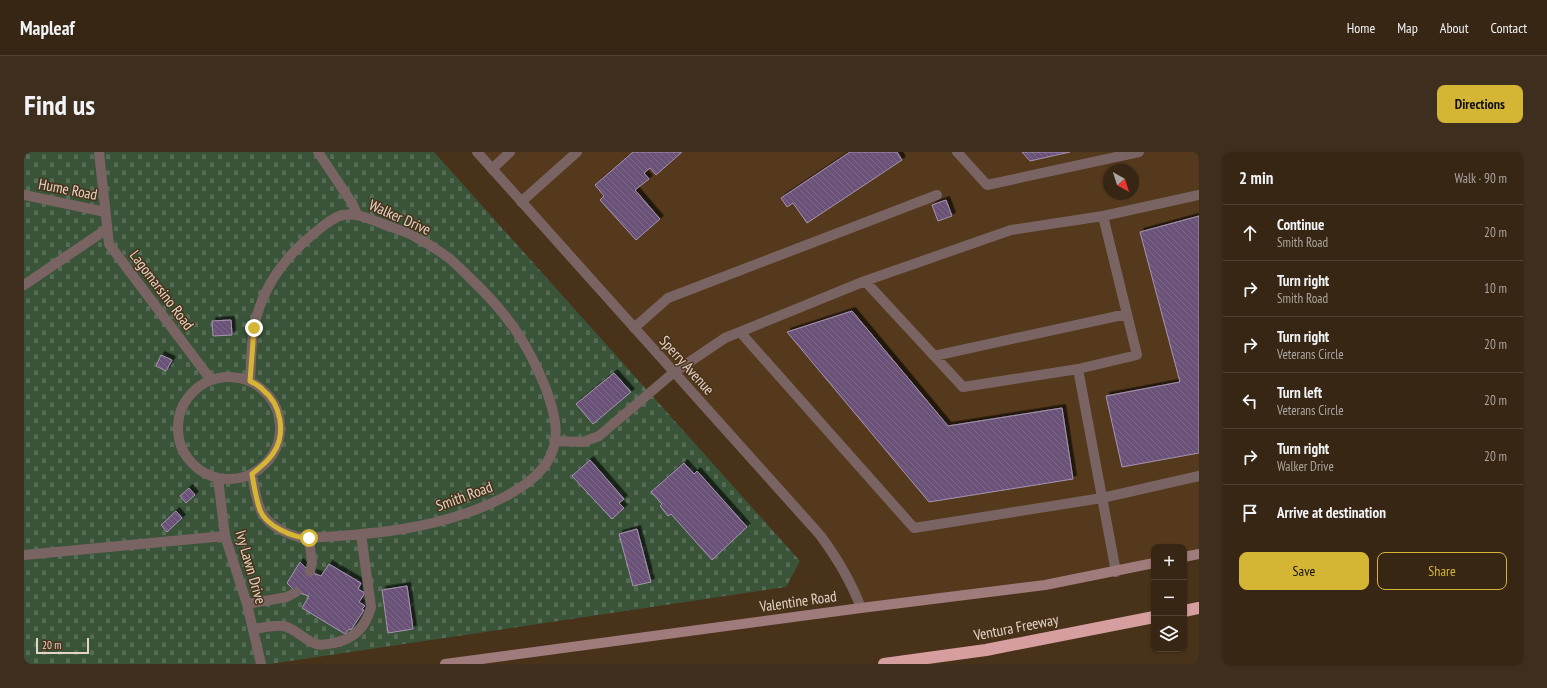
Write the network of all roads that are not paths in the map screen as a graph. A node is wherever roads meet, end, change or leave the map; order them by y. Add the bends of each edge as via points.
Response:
1 (99, 152) edge
2 (318, 152) edge
3 (477, 152) edge
4 (510, 152) edge
5 (577, 152) edge
6 (957, 152) edge
7 (1139, 152) edge
8 (492, 169) junction
9 (24, 195) edge
10 (937, 195) dead end
11 (1199, 195) edge
12 (521, 202) junction
13 (105, 212) junction
14 (357, 214) junction
15 (1103, 216) junction
16 (107, 229) junction
17 (865, 281) junction
18 (24, 286) edge
19 (1127, 314) junction
20 (634, 328) junction
21 (740, 332) junction
22 (934, 356) junction
23 (1078, 369) junction
24 (673, 372) junction
25 (211, 380) junction
26 (250, 381) junction
27 (554, 441) junction
28 (252, 474) junction
29 (1199, 476) edge
30 (218, 478) junction
31 (1102, 498) junction
32 (361, 534) junction
33 (225, 536) junction
34 (309, 538) junction
35 (1199, 554) edge
36 (24, 555) edge
37 (1187, 556) edge
38 (1151, 564) edge
39 (310, 572) dead end
40 (1116, 572) junction
41 (296, 592) dead end
42 (247, 604) junction
43 (861, 608) junction
44 (1199, 608) edge
45 (1187, 610) edge
46 (1151, 618) edge
47 (252, 629) junction
48 (262, 664) edge
49 (445, 664) edge
50 (884, 664) edge

1 - 13 street, Lagomarsino Road
2 - 14 street
3 - 8 street, Sperry Avenue
4 - 8 street
5 - 12 street
6 - 7 street via 987,185
8 - 12 street, Sperry Avenue
9 - 13 street, Hume Road
10 - 20 street via 668,298
11 - 15 street
12 - 20 street, Sperry Avenue
13 - 16 street, Lagomarsino Road
14 - 26 street, Walker Drive via 341,216 323,227 294,251 272,279 264,294 254,328
14 - 27 street, Walker Drive via 413,236 450,259 507,317 537,366 554,416
15 - 17 street via 1011,230
15 - 19 street
16 - 18 street
16 - 25 street, Lagomarsino Road via 109,244
17 - 21 street
17 - 22 street
19 - 22 street
19 - 23 street via 1137,355
20 - 24 street, Sperry Avenue
21 - 24 street via 725,338
21 - 31 street via 914,528
22 - 23 street via 964,387
23 - 31 street
24 - 27 street via 603,434 583,442
24 - 43 street, Sperry Avenue via 820,535 842,567
25 - 26 street via 238,377
25 - 30 street via 197,388 186,400 178,432 182,447 191,461 203,472
26 - 28 street via 264,390 274,403 280,418 280,435 275,451 265,464
27 - 32 street, Smith Road via 549,458 532,478 498,500 446,521
28 - 30 street
28 - 34 street, Smith Road via 261,511 265,517 289,534
29 - 31 street
30 - 33 street, Ivy Lawn Drive
31 - 40 street
32 - 34 street, Smith Road
32 - 47 street via 371,607 359,632 345,641 325,645 317,644 285,626
33 - 36 street
33 - 42 street, Ivy Lawn Drive
34 - 39 street via 312,563
35 - 37 street
38 - 40 street, Valentine Road
40 - 43 street, Valentine Road via 1045,585
41 - 42 street via 287,597
42 - 47 street, Ivy Lawn Drive
43 - 49 street, Valentine Road
44 - 45 highway
46 - 50 highway, Ventura Freeway via 986,650
47 - 48 street, Ivy Lawn Drive

